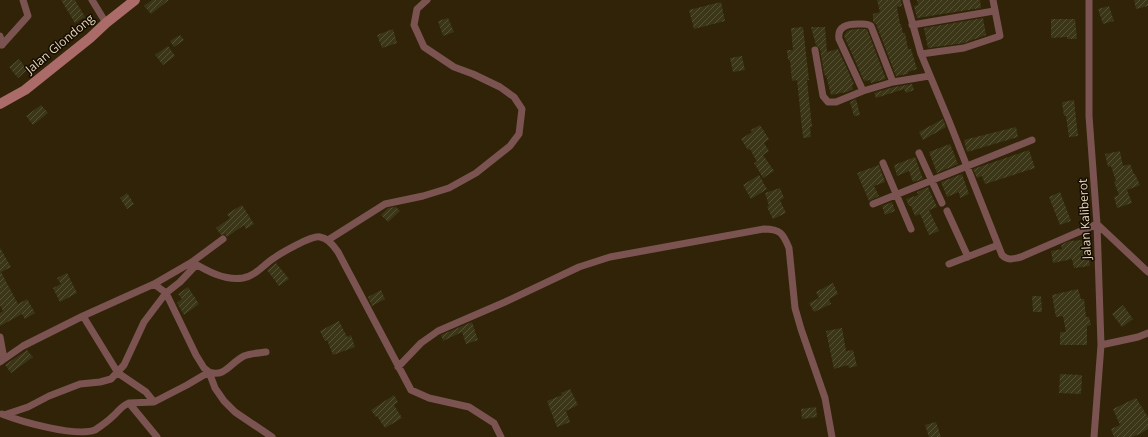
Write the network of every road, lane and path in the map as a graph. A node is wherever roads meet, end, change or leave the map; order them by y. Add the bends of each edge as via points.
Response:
1 (23, 0) edge
2 (92, 0) edge
3 (135, 0) edge
4 (427, 0) edge
5 (906, 0) edge
6 (993, 0) edge
7 (1089, 0) edge
8 (994, 11) junction
9 (106, 23) junction
10 (912, 25) junction
11 (0, 36) edge
12 (1, 45) edge
13 (814, 50) dead end
14 (921, 54) junction
15 (929, 76) junction
16 (893, 82) junction
17 (863, 91) junction
18 (0, 104) edge
19 (1032, 140) dead end
20 (919, 153) dead end
21 (883, 163) dead end
22 (967, 167) junction
23 (932, 180) junction
24 (896, 195) junction
25 (942, 203) dead end
26 (872, 204) dead end
27 (947, 211) dead end
28 (1097, 224) junction
29 (911, 229) dead end
30 (223, 239) dead end
31 (328, 240) junction
32 (998, 245) junction
33 (968, 257) junction
34 (194, 264) junction
35 (949, 264) dead end
36 (1148, 272) edge
37 (154, 284) junction
38 (166, 293) junction
39 (83, 316) junction
40 (1148, 333) edge
41 (0, 337) edge
42 (1101, 345) junction
43 (266, 352) dead end
44 (2, 360) edge
45 (398, 367) junction
46 (209, 372) junction
47 (118, 373) junction
48 (154, 402) junction
49 (129, 403) junction
50 (2, 414) edge
51 (1093, 436) edge
52 (157, 437) edge
53 (272, 437) edge
54 (501, 437) edge
55 (832, 437) edge

1 - 12 street via 28,16
2 - 9 street
3 - 9 main road, Jalan Glondong
4 - 31 street via 418,9 414,25 424,46 454,67 494,84 514,97 522,108 519,134 510,146 476,173 448,188 385,204
5 - 10 street
6 - 8 street
7 - 28 street, Jalan Kaliberot via 1089,116
8 - 10 street
8 - 14 street via 1000,36 964,48
9 - 18 main road, Jalan Glondong via 25,90
10 - 14 street
11 - 12 street
13 - 17 street via 821,92 825,100 836,102
14 - 15 street
15 - 16 street
15 - 22 street
16 - 17 street
16 - 17 street via 871,26 848,24 841,28 839,39
19 - 22 street
20 - 23 street
21 - 24 street
22 - 23 street
22 - 32 street
23 - 24 street
23 - 25 street
24 - 26 street
24 - 29 street
27 - 33 street
28 - 32 street via 1015,258 1006,258 1002,255
28 - 36 street
28 - 42 street, Jalan Kaliberot
30 - 34 street
31 - 34 street via 313,237 273,258 254,274 243,278 228,278
31 - 45 street via 338,252
32 - 33 street
33 - 35 street
34 - 37 street
34 - 38 street via 180,282
37 - 38 street
37 - 39 street
38 - 46 street via 196,355
38 - 47 street via 144,322
39 - 44 street via 23,346
39 - 47 street
40 - 42 street
41 - 44 street
42 - 51 street, Jalan Kaliberot
43 - 46 street via 245,355 221,373
45 - 54 street via 410,390 429,398 469,407 494,423
45 - 55 street via 421,343 438,331 579,267 610,257 774,229 780,233 789,248 795,308 825,398
46 - 48 street
46 - 53 street via 215,388 224,401 235,412
47 - 48 street via 146,392
47 - 50 street via 107,381 80,384 28,407
48 - 49 street
49 - 50 street via 93,431 77,435 30,425
49 - 52 street

